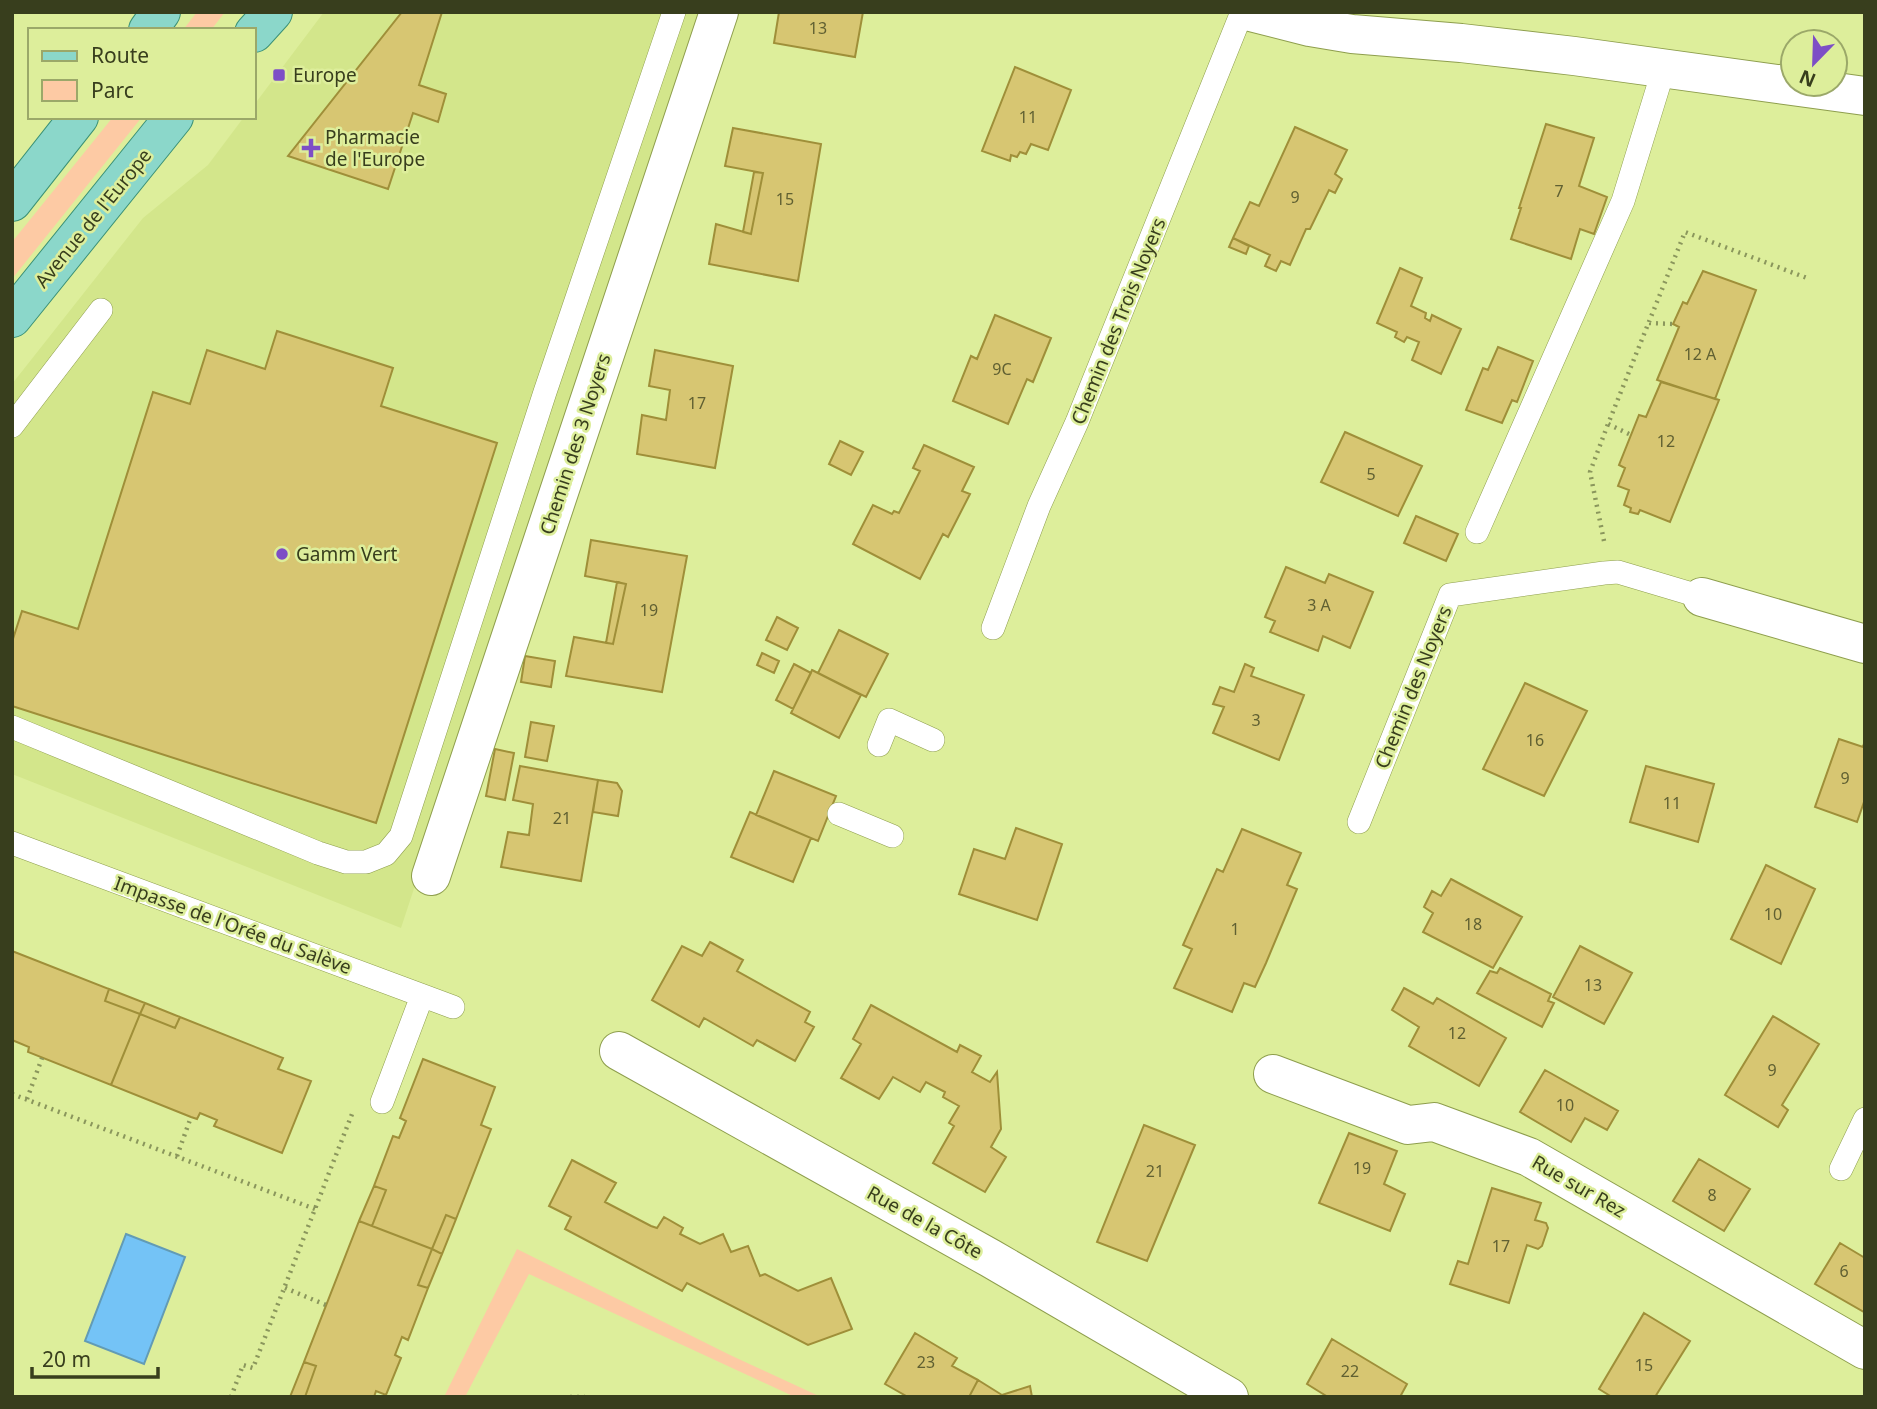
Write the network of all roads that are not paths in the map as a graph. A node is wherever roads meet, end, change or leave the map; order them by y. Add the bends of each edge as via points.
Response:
1 (161, 12) edge
2 (272, 12) edge
3 (674, 12) edge
4 (719, 12) edge
5 (1242, 12) edge
6 (1251, 12) edge
7 (149, 28) edge
8 (256, 31) edge
9 (1664, 68) junction
10 (1865, 96) edge
11 (77, 119) edge
12 (172, 119) edge
13 (12, 202) edge
14 (101, 310) dead end
15 (12, 318) edge
16 (12, 426) edge
17 (1477, 532) dead end
18 (1702, 597) joint
19 (993, 628) dead end
20 (1865, 644) edge
21 (12, 727) edge
22 (933, 740) dead end
23 (879, 745) dead end
24 (839, 814) dead end
25 (1359, 822) dead end
26 (892, 836) dead end
27 (12, 843) edge
28 (431, 876) dead end
29 (422, 996) junction
30 (453, 1007) dead end
31 (619, 1051) dead end
32 (1273, 1073) dead end
33 (382, 1102) dead end
34 (1865, 1119) edge
35 (1841, 1169) dead end
36 (1865, 1350) edge
37 (1229, 1397) edge

1 - 7 main road
2 - 8 main road
3 - 21 lane via 548,381 401,836 386,854 366,862 346,862 318,853
4 - 28 street, Chemin des 3 Noyers
5 - 19 lane, Chemin des Trois Noyers via 1077,422 1038,506
6 - 9 street via 1352,34
9 - 10 street
9 - 17 lane via 1623,201
11 - 13 main road
12 - 15 main road, Avenue de l'Europe
14 - 16 lane
18 - 20 street
18 - 25 lane, Chemin des Noyers via 1618,572 1450,595
22 - 23 lane via 890,720
24 - 26 lane
27 - 29 lane, Impasse de l'Orée du Salève
29 - 30 lane, Impasse de l'Orée du Salève
29 - 33 lane
31 - 37 street, Rue de la Côte
32 - 36 street, Rue sur Rez via 1408,1125 1434,1122 1529,1157
34 - 35 lane

